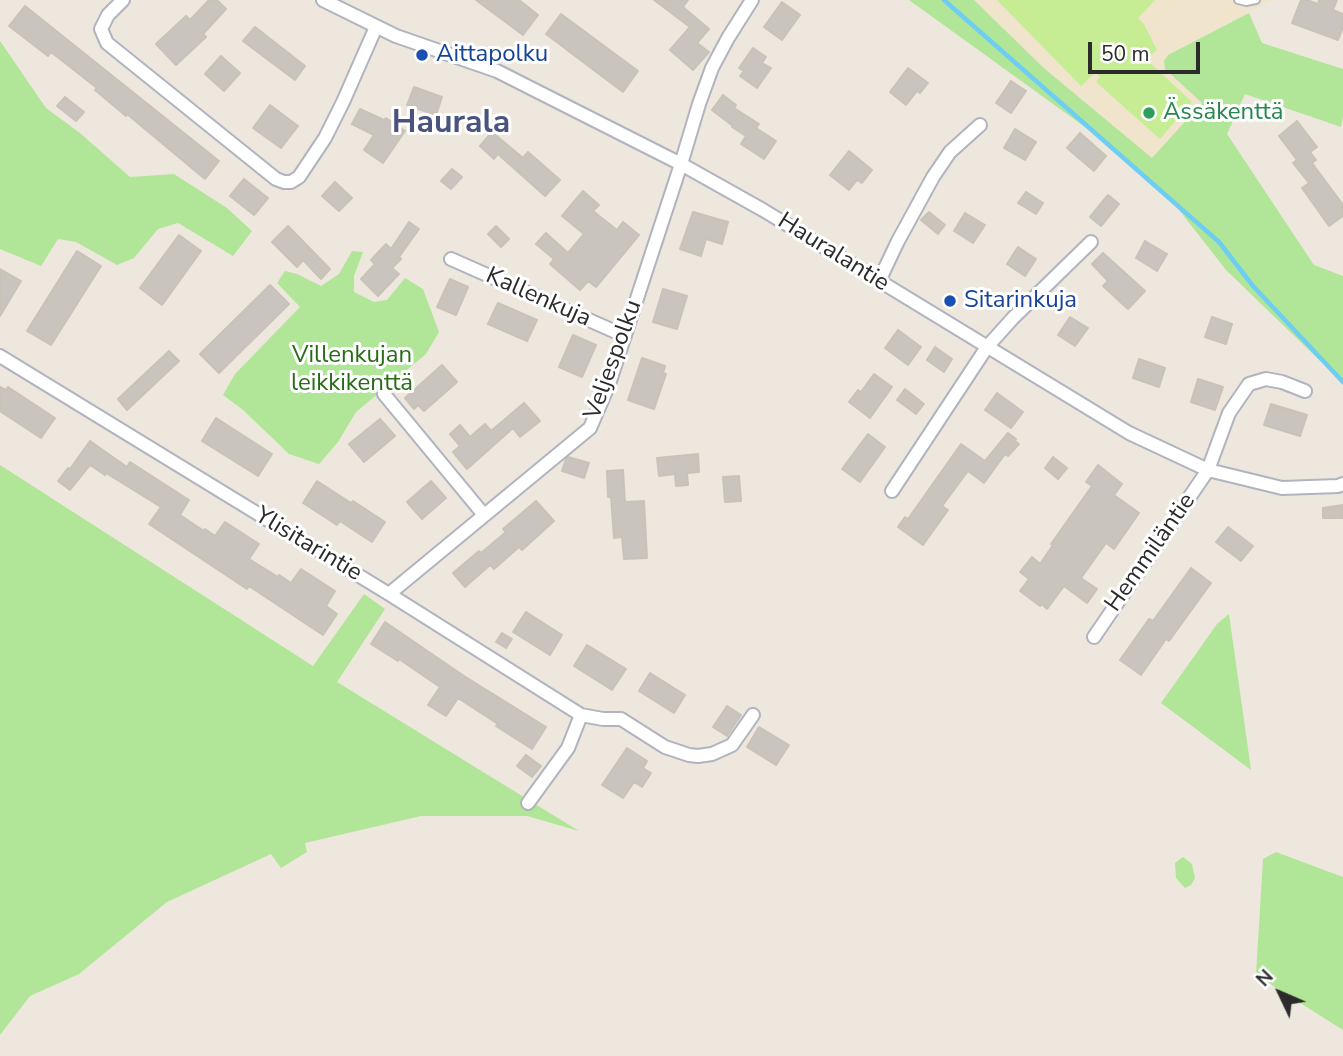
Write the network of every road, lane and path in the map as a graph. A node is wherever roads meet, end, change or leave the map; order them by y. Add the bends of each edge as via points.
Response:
1 (123, 0) edge
2 (323, 0) edge
3 (1238, 0) edge
4 (1256, 0) edge
5 (744, 3) edge
6 (376, 27) junction
7 (981, 125) dead end
8 (681, 164) junction
9 (1091, 242) dead end
10 (451, 259) dead end
11 (879, 281) junction
12 (625, 336) junction
13 (987, 348) junction
14 (0, 356) edge
15 (1305, 391) dead end
16 (384, 394) dead end
17 (1208, 470) junction
18 (1343, 484) edge
19 (892, 491) dead end
20 (484, 515) junction
21 (389, 594) junction
22 (1094, 636) dead end
23 (581, 715) junction
24 (753, 715) dead end
25 (528, 803) dead end

1 - 6 street via 102,29 107,43 284,182 299,177 325,138
2 - 6 street, Hauralantie
3 - 4 lane
5 - 8 street, Veljespolku via 712,68
6 - 8 street, Hauralantie via 498,71
7 - 11 street via 950,152 933,177
8 - 11 street, Hauralantie
8 - 12 street, Veljespolku
9 - 13 street
10 - 12 street, Kallenkuja
11 - 13 street, Hauralantie
12 - 20 street, Veljespolku via 590,428
13 - 17 street, Hauralantie via 1129,433
13 - 19 street
14 - 21 street, Ylisitarintie
15 - 17 street, Hemmiläntie via 1266,379 1249,384 1229,413
16 - 20 street
17 - 18 street, Hauralantie via 1282,488
17 - 22 street, Hemmiläntie
20 - 21 street, Veljespolku
21 - 23 street, Ylisitarintie
23 - 24 street, Ylisitarintie via 621,719 665,747 689,755 712,754 732,745
23 - 25 street via 568,748

